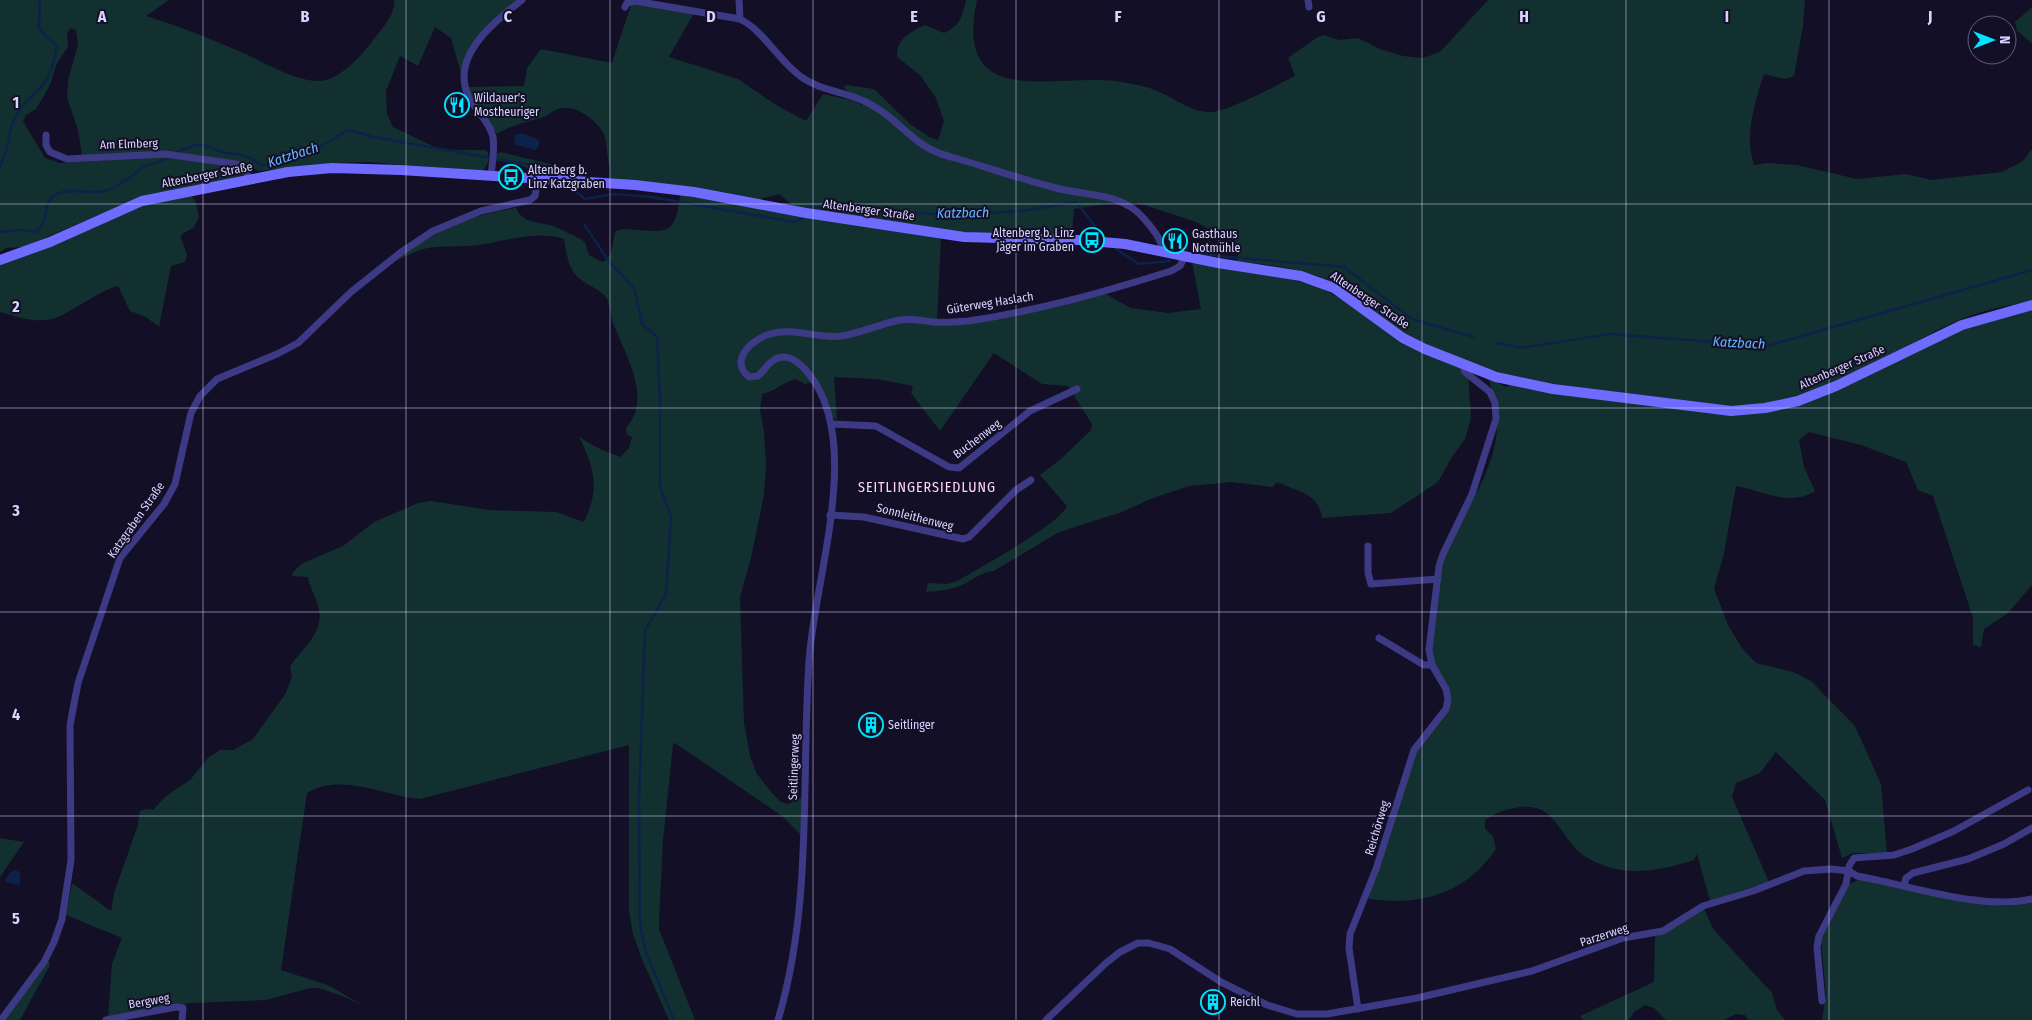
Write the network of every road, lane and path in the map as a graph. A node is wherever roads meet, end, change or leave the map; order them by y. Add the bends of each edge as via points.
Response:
1 (522, 0) edge
2 (739, 0) edge
3 (625, 6) dead end
4 (740, 19) junction
5 (46, 135) dead end
6 (491, 176) junction
7 (249, 179) junction
8 (538, 179) junction
9 (1162, 250) junction
10 (1185, 256) junction
11 (0, 260) edge
12 (2032, 305) edge
13 (1463, 366) junction
14 (1077, 389) dead end
15 (831, 424) junction
16 (1031, 480) dead end
17 (830, 514) junction
18 (1368, 546) dead end
19 (1438, 580) junction
20 (1379, 638) dead end
21 (1432, 665) junction
22 (2028, 790) dead end
23 (2032, 828) edge
24 (1849, 871) junction
25 (1904, 885) junction
26 (2032, 899) edge
27 (1822, 1001) dead end
28 (1358, 1009) junction
29 (1, 1020) edge
30 (106, 1020) edge
31 (182, 1020) edge
32 (778, 1020) edge
33 (1046, 1020) edge

1 - 6 street via 482,34 468,60 464,79 470,100 493,137
2 - 4 street
3 - 4 street via 635,1
4 - 9 street via 758,32 800,76 826,90 857,98 876,108 924,147 1046,185 1124,203 1140,214 1160,240
5 - 7 street, Am Elmberg via 50,152 67,159 172,156 236,164 244,167
6 - 7 street, Altenberger Straße via 332,168
6 - 8 street, Altenberger Straße
7 - 11 street, Altenberger Straße via 142,202
8 - 9 street, Altenberger Straße via 666,188 964,237 1092,240
8 - 29 street, Katzgraben Straße via 535,196 530,200 481,211 433,231 351,292 298,343 217,379 200,396 191,413 175,484 164,504 120,558 78,683 70,725 71,860 62,919 44,962
9 - 10 street, Altenberger Straße
10 - 13 street, Altenberger Straße via 1315,279 1341,292 1403,338
10 - 15 street, Güterweg Haslach via 1180,266 1171,271 1057,304 957,322 900,320 837,336 781,332 750,343 741,362 745,374 758,376 773,360 791,358 811,377
12 - 13 street, Altenberger Straße via 1962,325 1817,394 1765,408 1708,409 1553,389 1506,380
13 - 19 street, Reichörweg via 1465,372 1494,398 1496,419 1472,494 1443,554
14 - 15 street, Buchenweg via 1030,411 959,468 950,467 876,426
15 - 17 street, Güterweg Haslach via 835,462
16 - 17 street, Sonnleithenweg via 963,539 864,517
17 - 32 street, Seitlingerweg via 810,651 799,924 792,970
18 - 19 street via 1371,584
19 - 21 street, Reichörweg via 1429,640
20 - 21 street via 1424,665
21 - 28 street, Reichörweg via 1446,689 1446,709 1414,750 1376,869 1350,934
22 - 24 street via 1954,831 1912,849 1894,855 1854,858
23 - 25 street via 1968,859 1913,873 1906,878
24 - 25 street, Parzerweg via 1858,876
24 - 27 street via 1846,884 1819,936 1817,947
24 - 28 street, Parzerweg via 1820,868 1794,873 1753,892 1703,906 1663,931 1624,938 1506,978
25 - 26 street, Parzerweg via 1997,903
28 - 33 street, Parzerweg via 1312,1014 1284,1011 1221,982 1170,949 1149,943 1120,952
30 - 31 street, Bergweg via 183,1008

